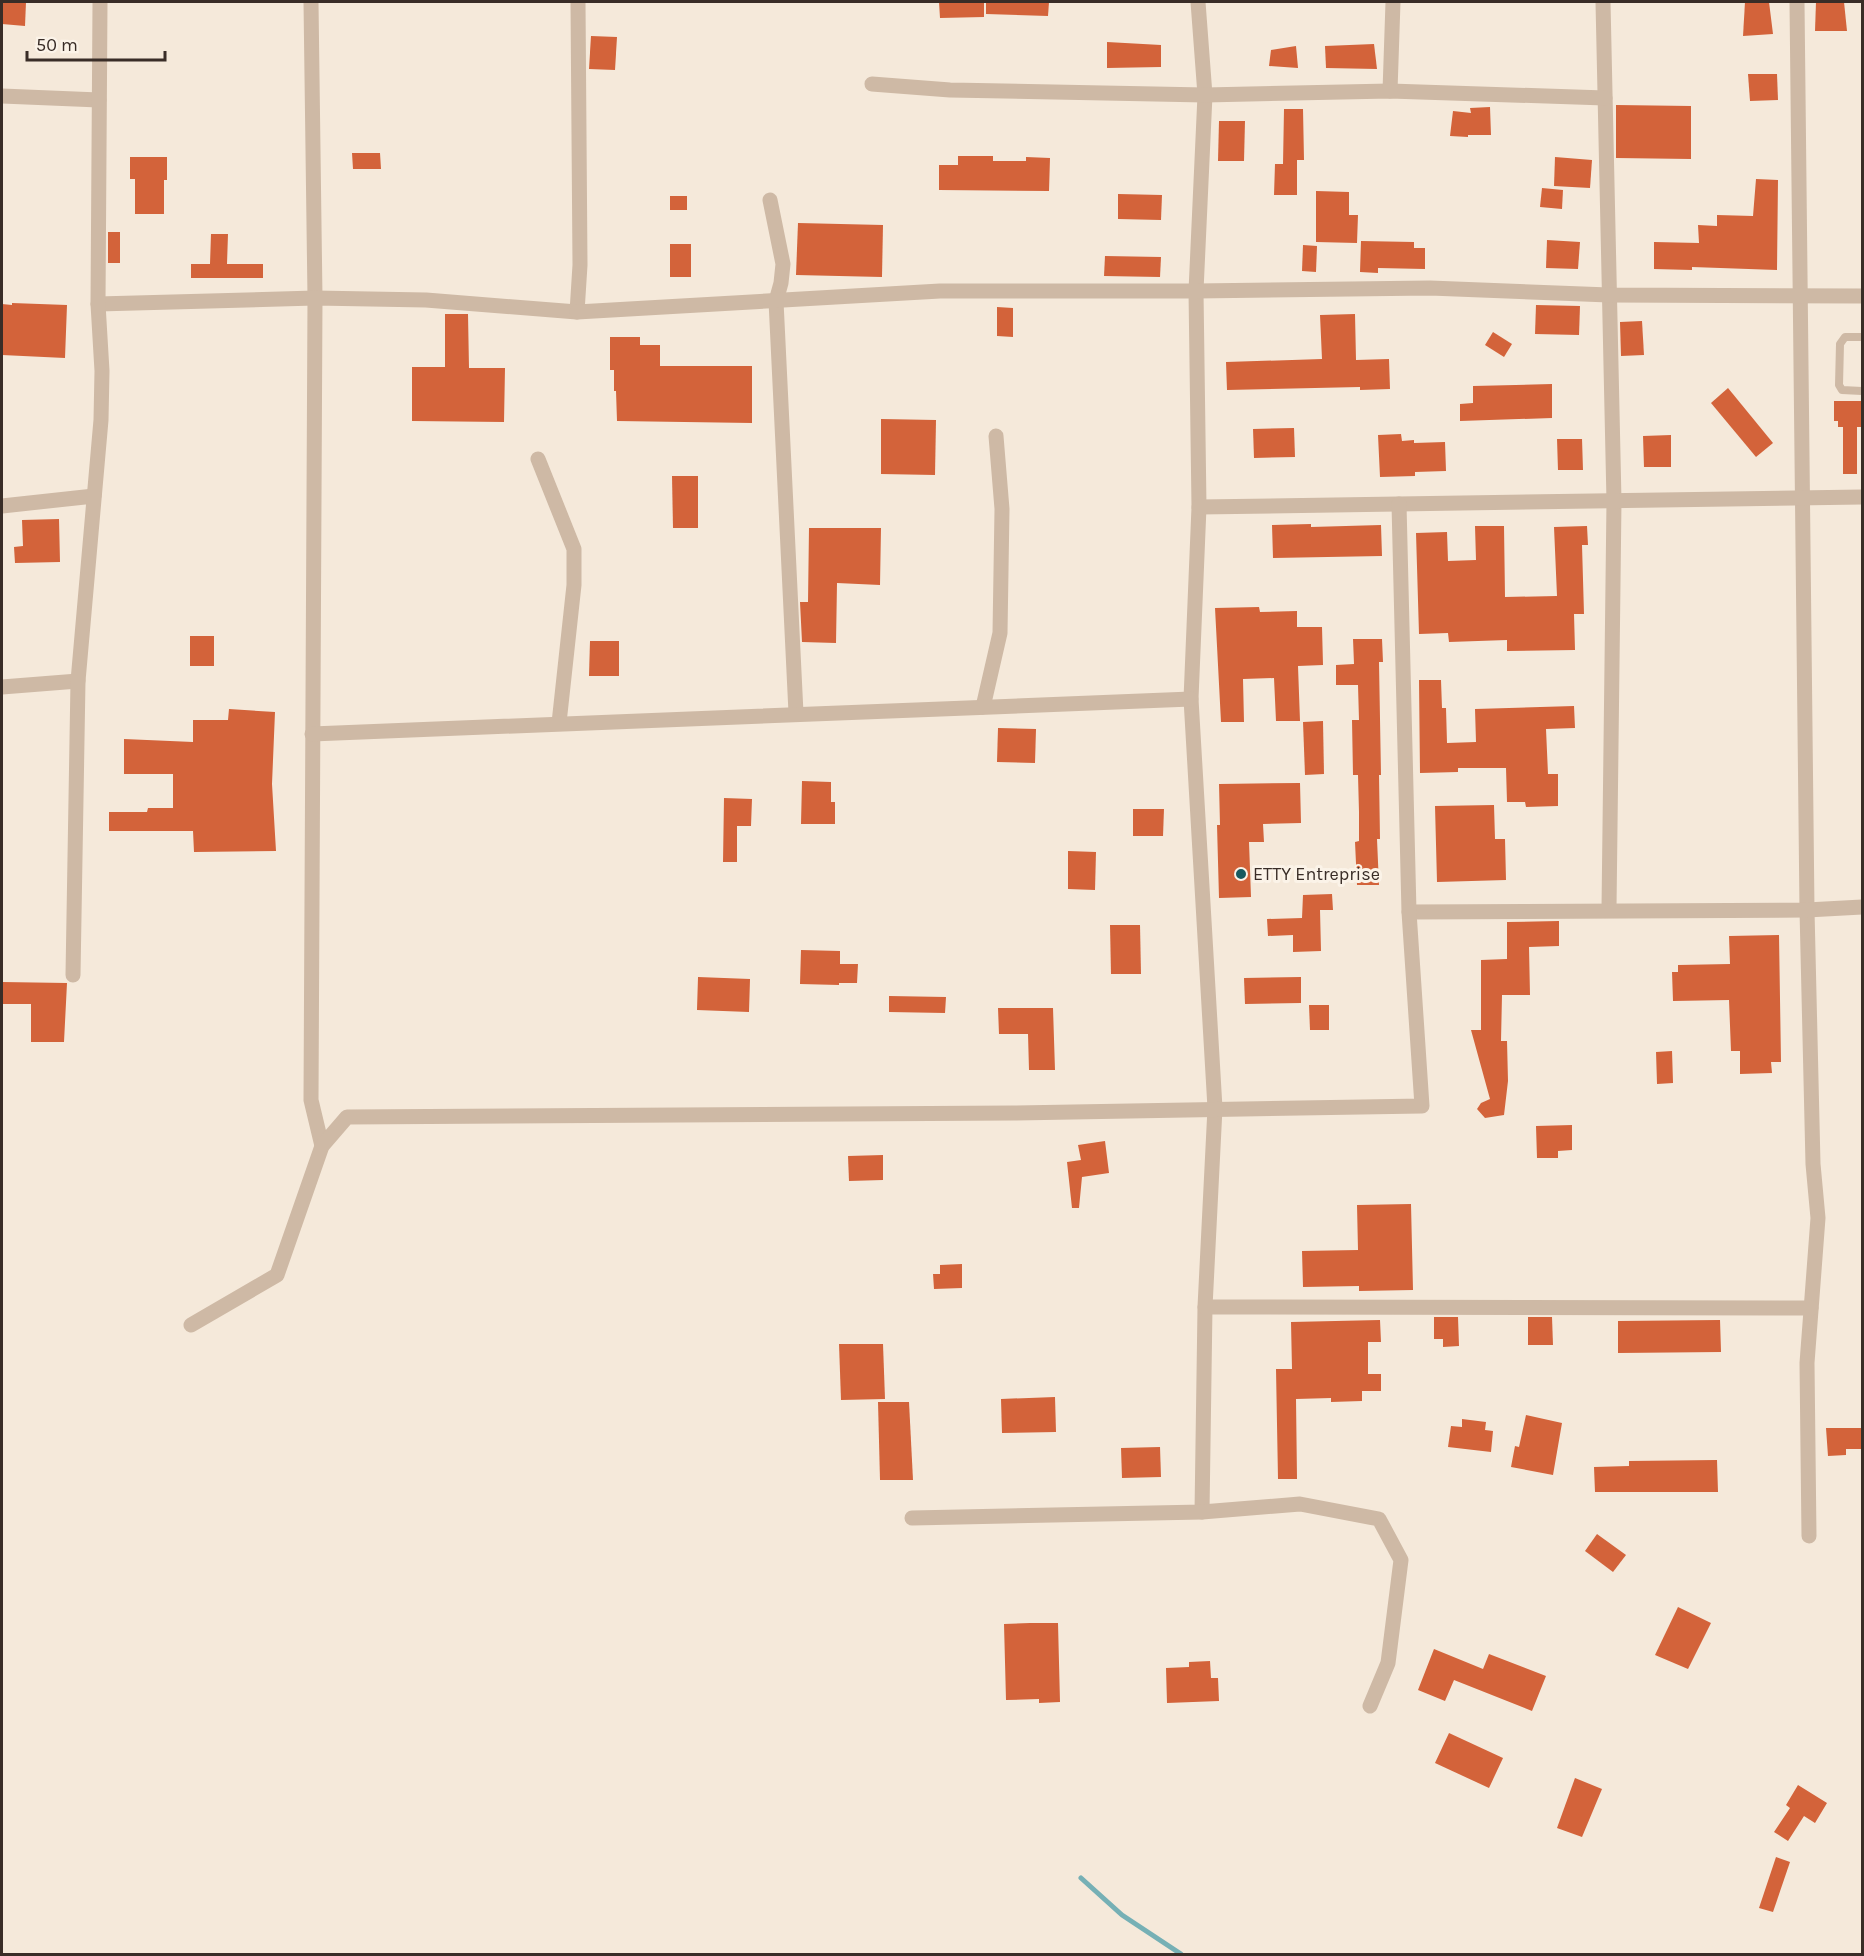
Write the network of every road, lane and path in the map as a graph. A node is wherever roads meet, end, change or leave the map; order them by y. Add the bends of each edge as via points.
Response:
1 (100, 2) edge
2 (311, 2) edge
3 (578, 2) edge
4 (1198, 2) edge
5 (1393, 2) edge
6 (1603, 2) edge
7 (1797, 2) edge
8 (872, 84) dead end
9 (1390, 91) junction
10 (1205, 95) junction
11 (2, 96) edge
12 (1605, 98) junction
13 (99, 100) junction
14 (770, 200) dead end
15 (1196, 291) junction
16 (1609, 295) junction
17 (1800, 296) junction
18 (1863, 296) edge
19 (315, 298) junction
20 (776, 301) junction
21 (98, 304) junction
22 (577, 312) junction
23 (1863, 337) edge
24 (1863, 391) edge
25 (996, 436) dead end
26 (538, 459) dead end
27 (94, 496) junction
28 (1863, 497) edge
29 (1803, 498) junction
30 (1614, 501) junction
31 (1399, 504) junction
32 (2, 506) edge
33 (1199, 507) junction
34 (78, 681) junction
35 (2, 687) edge
36 (1191, 699) junction
37 (983, 707) junction
38 (796, 713) junction
39 (559, 723) junction
40 (312, 734) junction
41 (1863, 907) edge
42 (1609, 909) junction
43 (1807, 910) junction
44 (1409, 912) junction
45 (74, 975) dead end
46 (1215, 1108) junction
47 (322, 1146) junction
48 (1205, 1307) junction
49 (1811, 1308) junction
50 (191, 1325) dead end
51 (1202, 1512) junction
52 (912, 1518) dead end
53 (1809, 1536) dead end
54 (1370, 1706) dead end

1 - 13 street
2 - 19 street
3 - 22 street
4 - 10 street
5 - 9 street
6 - 12 street
7 - 17 street
8 - 10 street via 950,90
9 - 10 street
9 - 12 street
10 - 15 street
11 - 13 street
12 - 16 street
13 - 21 street
14 - 20 street via 783,264
15 - 16 street via 1430,288
15 - 20 street via 940,291
15 - 33 street
16 - 17 street
16 - 30 street
17 - 18 street
17 - 29 street
19 - 21 street
19 - 22 street via 426,300
19 - 40 street
20 - 22 street
20 - 38 street
21 - 27 street via 102,381
23 - 24 lane via 1845,337 1840,344 1839,385 1842,390
25 - 37 street via 1002,509 1000,633
26 - 39 street via 574,549 574,585
27 - 32 street
27 - 34 street
28 - 29 street
29 - 30 street
29 - 43 street
30 - 31 street
30 - 42 street
31 - 33 street
31 - 44 street
33 - 36 street
34 - 35 street
34 - 45 street
36 - 37 street
36 - 46 street
37 - 38 street
38 - 39 street
39 - 40 street
40 - 47 street via 311,1100
41 - 43 street
42 - 43 street
42 - 44 street
43 - 49 street via 1813,1164 1818,1218
44 - 46 street via 1422,1106
46 - 47 street via 347,1117
46 - 48 street
47 - 50 street via 277,1275
48 - 49 street
48 - 51 street
49 - 53 street via 1807,1363
51 - 52 street
51 - 54 street via 1300,1504 1379,1519 1401,1560 1388,1663

